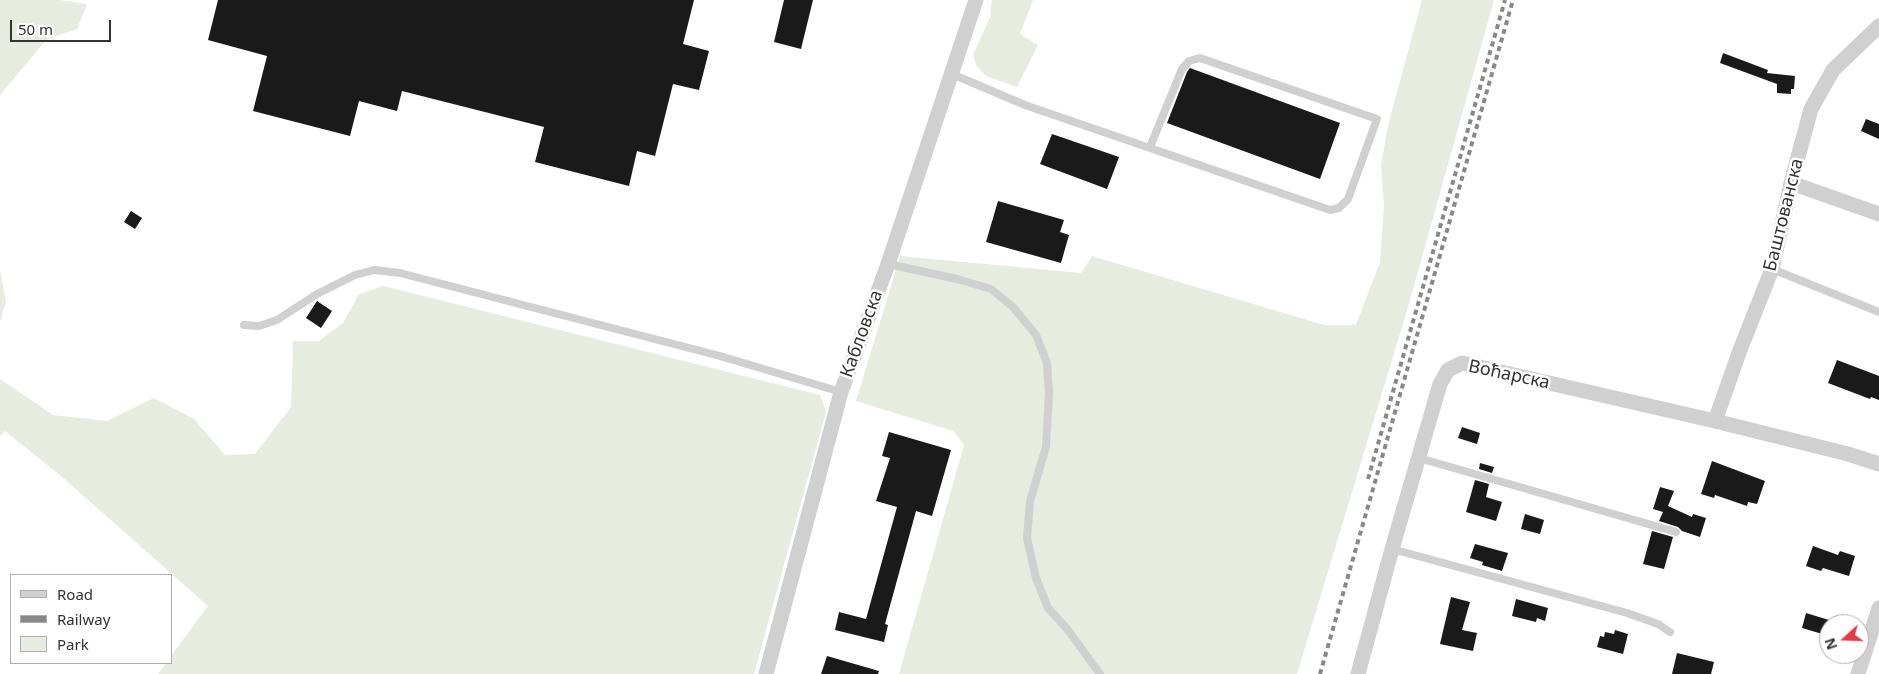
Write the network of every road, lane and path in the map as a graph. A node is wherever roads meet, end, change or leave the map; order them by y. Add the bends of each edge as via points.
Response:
1 (976, 0) edge
2 (1879, 26) edge
3 (952, 74) junction
4 (1150, 147) junction
5 (1791, 183) junction
6 (1879, 214) edge
7 (888, 264) junction
8 (1772, 269) junction
9 (1879, 312) edge
10 (244, 325) dead end
11 (841, 392) junction
12 (1715, 421) junction
13 (1418, 458) junction
14 (1879, 464) edge
15 (1676, 532) dead end
16 (1392, 549) junction
17 (1879, 608) edge
18 (1670, 632) dead end
19 (766, 674) edge
20 (1100, 674) edge
21 (1358, 674) edge
22 (1858, 674) edge

1 - 3 street, Кабловска
2 - 5 street, Баштованска via 1832,70 1812,108
3 - 4 lane via 1025,105
3 - 7 street, Кабловска
4 - 4 lane via 1330,210 1339,208 1348,199 1377,119 1200,58 1189,61 1182,69
5 - 6 street
5 - 8 street, Баштованска
7 - 11 street, Кабловска
7 - 20 lane via 991,289 1012,307 1036,336 1046,363 1049,393 1046,447 1030,501 1027,538 1036,578 1048,608
8 - 9 lane
8 - 12 street, Баштованска
10 - 11 lane via 259,326 277,320 317,294 355,275 374,270 400,273 701,351
11 - 19 street, Кабловска
12 - 13 street, Воћарска via 1462,363 1448,370 1440,384
12 - 14 street, Воћарска
13 - 15 lane
13 - 16 street, Воћарска
16 - 18 lane via 1627,613
16 - 21 street, Воћарска
17 - 22 street

